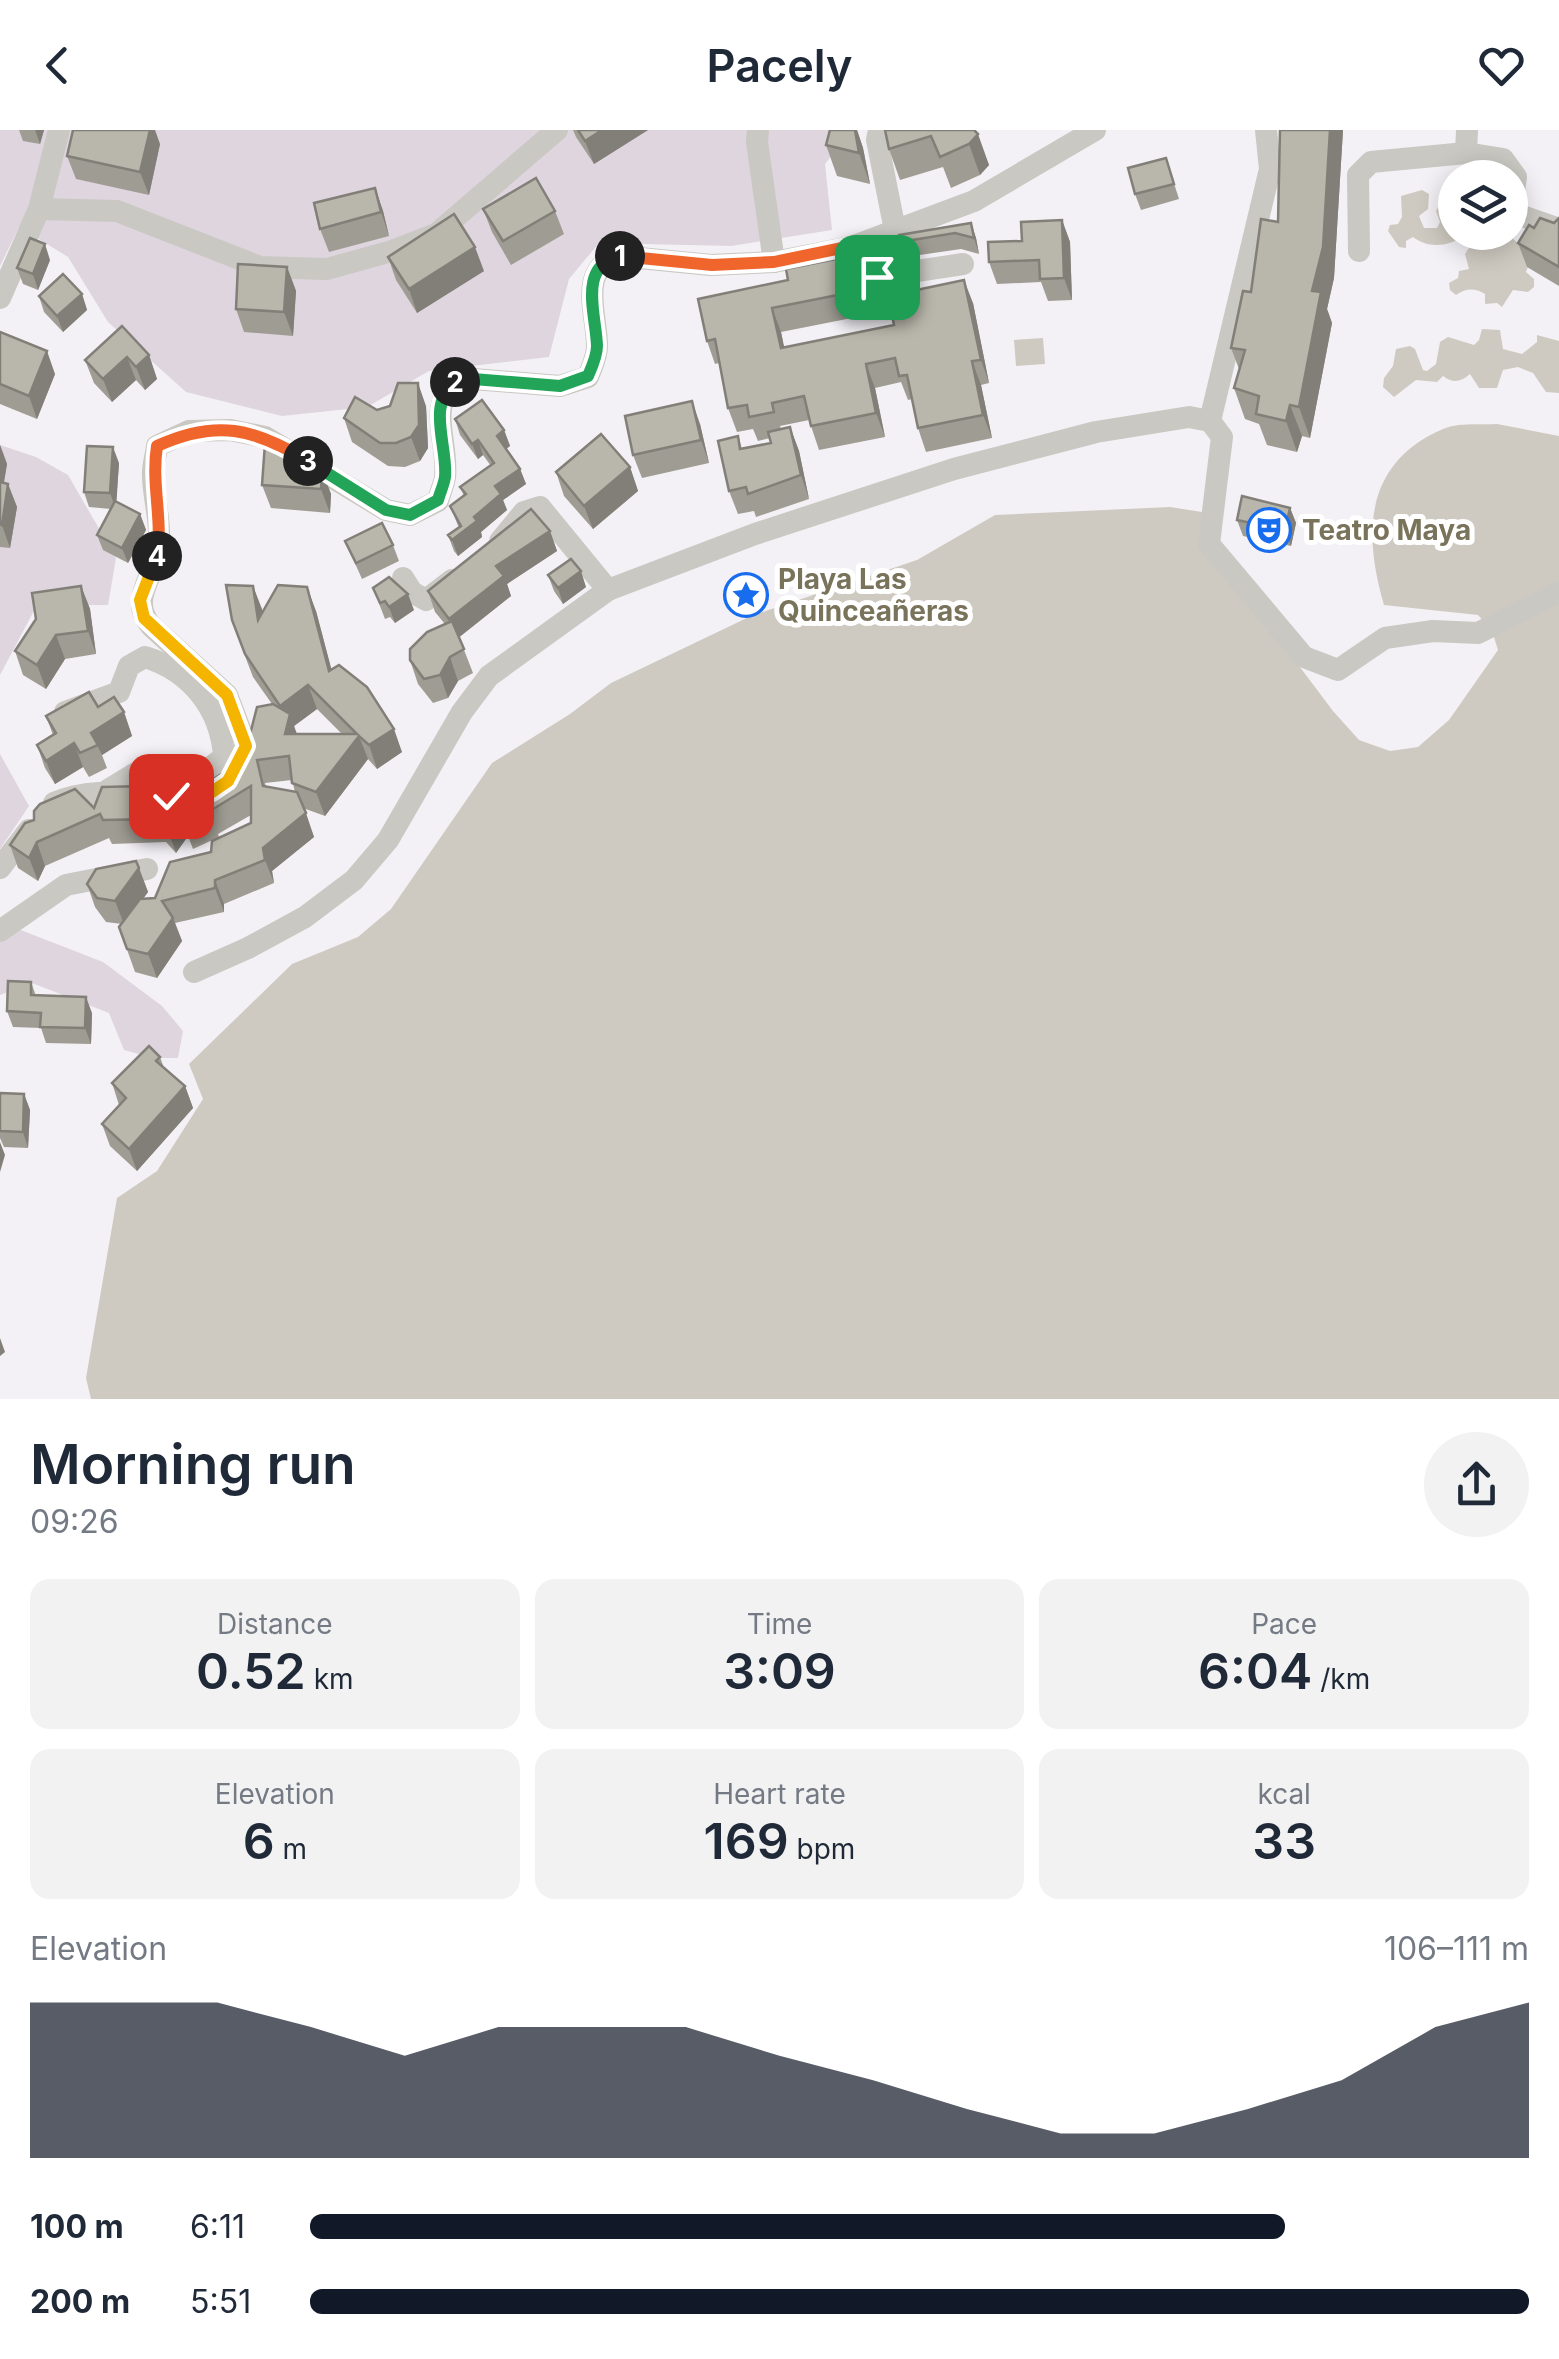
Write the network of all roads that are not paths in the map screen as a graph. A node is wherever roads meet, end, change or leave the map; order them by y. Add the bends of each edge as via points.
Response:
1 (58, 130) edge
2 (556, 130) edge
3 (758, 130) edge
4 (879, 130) edge
5 (1095, 130) edge
6 (1266, 130) edge
7 (1466, 142) edge
8 (40, 209) junction
9 (1559, 229) edge
10 (895, 230) junction
11 (851, 246) junction
12 (1359, 251) dead end
13 (774, 262) junction
14 (963, 264) dead end
15 (0, 298) edge
16 (1210, 421) junction
17 (403, 578) dead end
18 (608, 590) junction
19 (1559, 592) edge
20 (65, 712) edge
21 (108, 790) junction
22 (0, 868) edge
23 (147, 869) dead end
24 (0, 931) edge
25 (194, 972) dead end

1 - 8 street
2 - 8 street via 436,234 328,268 260,268 117,211
3 - 13 street
4 - 10 street
5 - 10 street via 974,200
6 - 16 street via 1270,168
7 - 9 street via 1503,159 1516,177 1511,212
7 - 12 street via 1371,162 1358,175
8 - 15 street
10 - 11 street
11 - 13 street
11 - 14 street via 877,277
13 - 21 street via 604,260 595,274 597,346 588,376 560,386 461,378 448,388 440,406 445,477 438,500 410,515 386,510 265,437 190,431 157,446 153,475 162,527 140,600 144,618 227,695 246,746 232,779 212,792
16 - 18 street via 1189,417 1096,432 954,469
16 - 19 street via 1222,437 1209,544 1304,658 1338,670 1385,638 1478,633
17 - 18 street via 426,600 499,542 524,512 540,506
18 - 25 street via 489,676 388,840 354,880 305,918
20 - 21 street via 119,692 129,666 144,657 171,665 201,692 224,757 186,775 136,773
21 - 22 street via 55,802
23 - 24 street via 66,884

